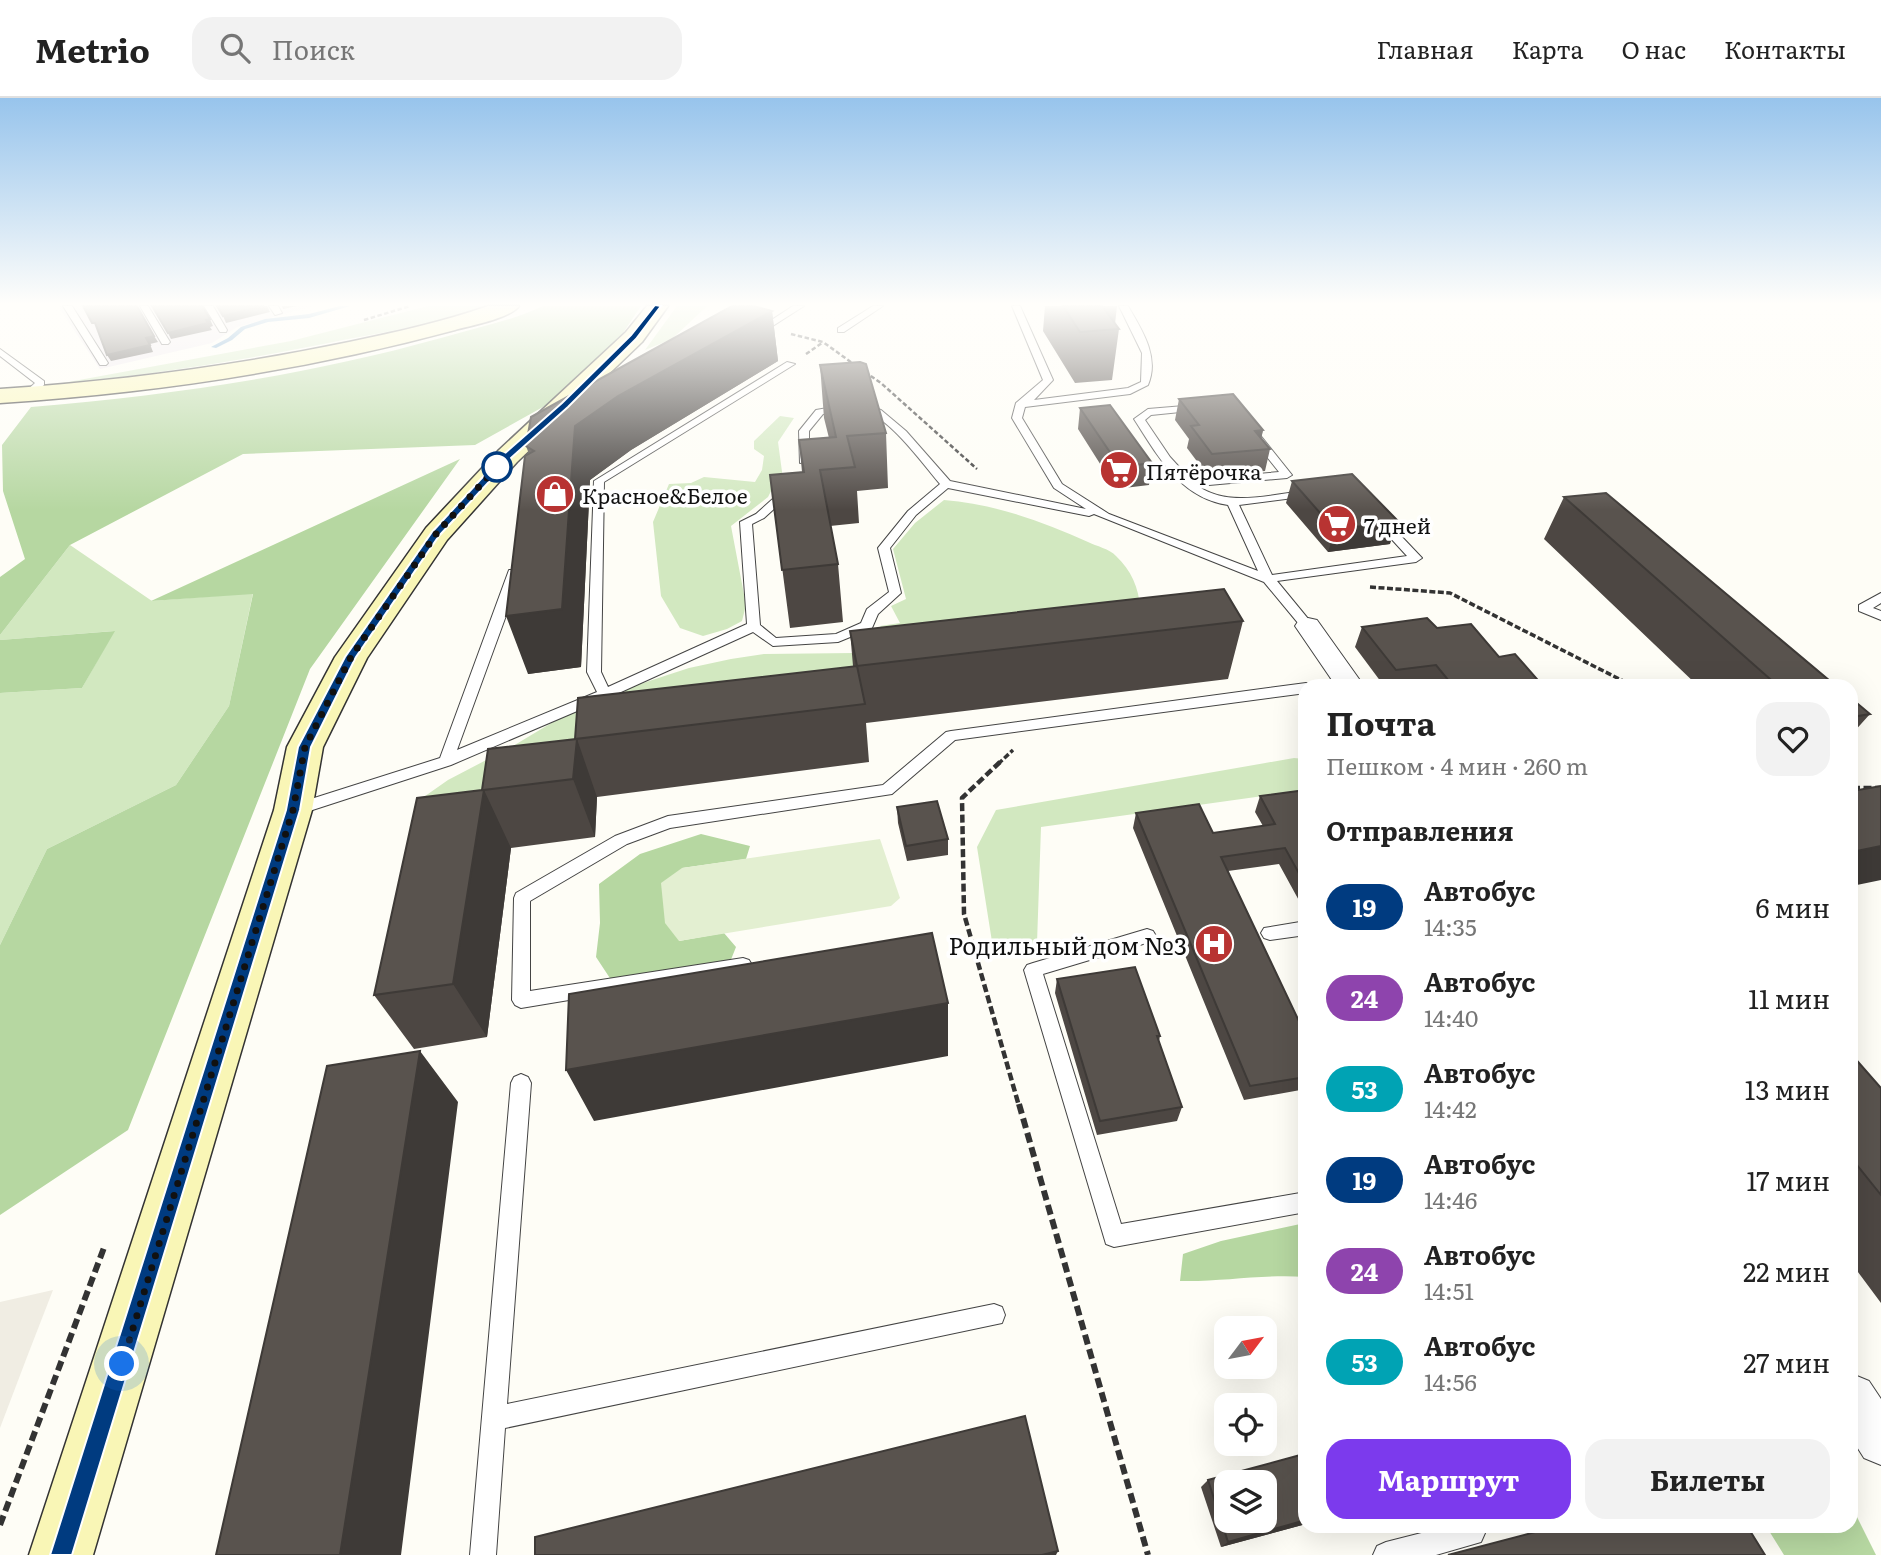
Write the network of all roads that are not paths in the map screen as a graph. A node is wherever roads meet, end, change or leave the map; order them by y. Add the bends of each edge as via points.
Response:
1 (29, 374) edge
2 (209, 374) edge
3 (602, 374) edge
4 (774, 374) edge
5 (1045, 374) edge
6 (1149, 374) edge
7 (28, 394) junction
8 (0, 396) edge
9 (1020, 405) junction
10 (1204, 408) edge
11 (1247, 426) edge
12 (946, 484) junction
13 (1188, 484) junction
14 (1323, 491) edge
15 (1232, 502) junction
16 (1368, 508) edge
17 (1105, 516) junction
18 (515, 563) edge
19 (1268, 579) junction
20 (1881, 597) edge
21 (1881, 616) edge
22 (754, 626) junction
23 (1308, 626) joint
24 (1345, 679) edge
25 (1298, 689) edge
26 (605, 694) junction
27 (446, 761) junction
28 (293, 810) junction
29 (1298, 929) edge
30 (1270, 933) dead end
31 (1147, 936) dead end
32 (754, 964) edge
33 (521, 1083) dead end
34 (1298, 1203) edge
35 (994, 1315) dead end
36 (1858, 1407) edge
37 (494, 1419) junction
38 (1881, 1441) edge
39 (1472, 1533) edge
40 (61, 1555) edge
41 (483, 1555) edge
42 (1386, 1555) edge

1 - 7 lane via 41,383
2 - 7 street
3 - 28 street via 582,397 508,456 436,534 351,657 305,747
4 - 26 lane via 599,481 593,502 594,672
5 - 9 lane via 1048,380
6 - 9 lane via 1145,383 1130,391
7 - 8 street
9 - 17 lane via 1017,418 1058,486
10 - 13 lane via 1148,412 1139,418
11 - 13 lane via 1287,475
12 - 17 lane
12 - 22 lane via 912,513 884,548 895,593 872,612 867,625 838,638 773,642
12 - 22 lane via 902,433 877,412 856,406 820,412 804,432 800,479 760,516 746,522
13 - 15 lane via 1220,502
14 - 15 lane
15 - 19 lane
16 - 19 lane via 1416,558
17 - 19 lane
18 - 27 lane via 509,591
19 - 23 lane
20 - 21 lane via 1864,608
22 - 26 lane
23 - 24 street
25 - 32 lane via 951,736 887,790 668,822 621,840 522,898 521,1000
26 - 27 lane
27 - 28 lane
28 - 40 street
29 - 30 lane
31 - 34 lane via 1033,970 1114,1237
33 - 37 lane
35 - 37 lane
36 - 38 street
37 - 41 lane
39 - 42 lane

